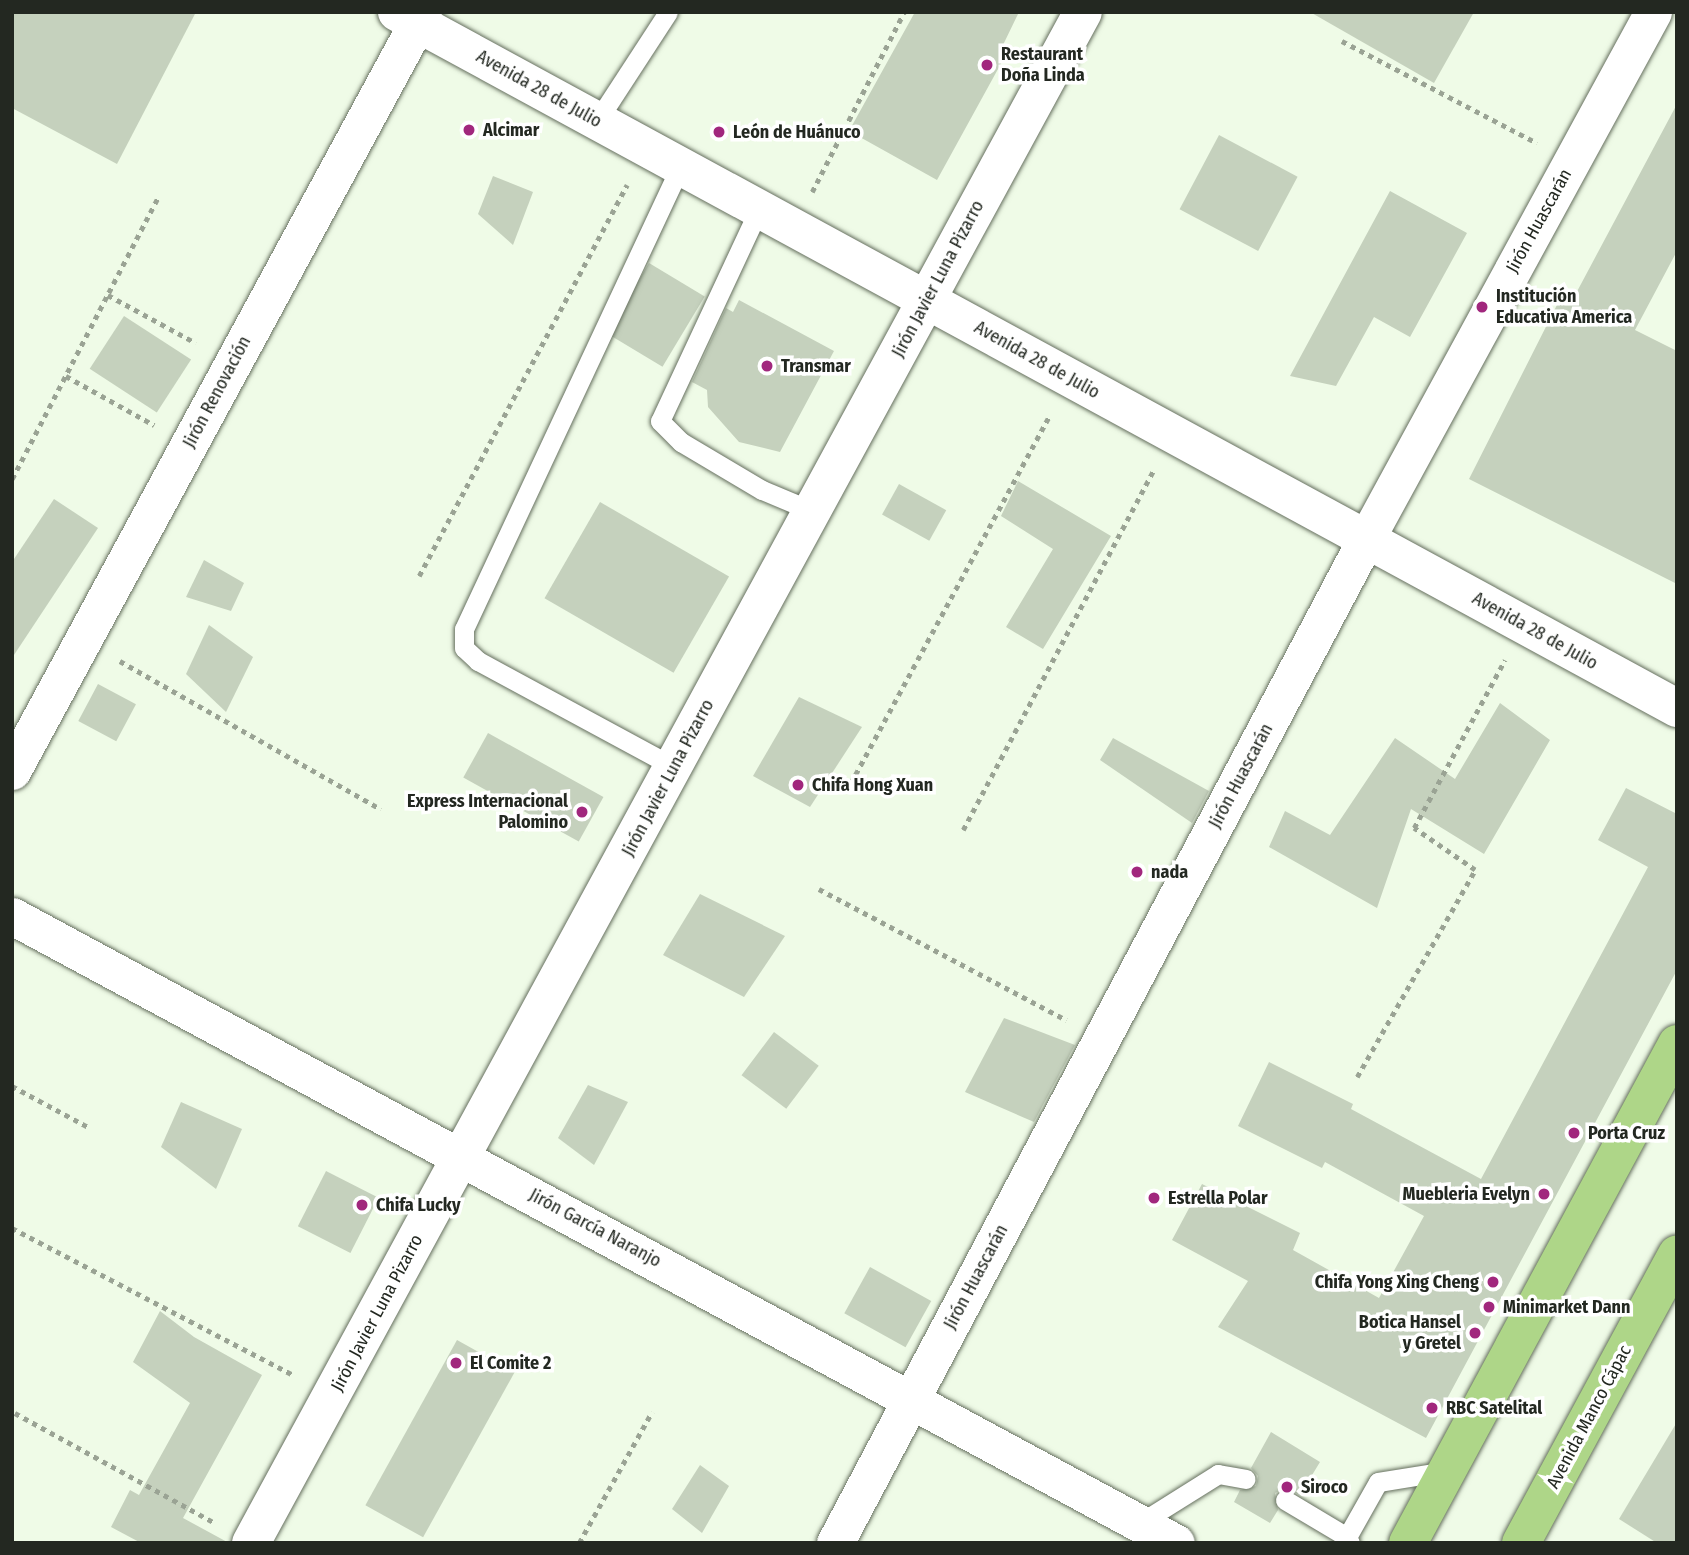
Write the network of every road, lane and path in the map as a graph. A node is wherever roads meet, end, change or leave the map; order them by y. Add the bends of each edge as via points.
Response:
1 (668, 12) edge
2 (904, 12) edge
3 (1083, 12) edge
4 (1653, 12) edge
5 (412, 16) edge
6 (1342, 41) dead end
7 (597, 121) junction
8 (647, 148) junction
9 (1572, 161) junction
10 (680, 167) junction
11 (158, 197) dead end
12 (759, 209) junction
13 (794, 228) junction
14 (107, 295) junction
15 (927, 300) junction
16 (233, 362) junction
17 (66, 376) junction
18 (1071, 379) junction
19 (1172, 434) junction
20 (189, 445) junction
21 (12, 479) edge
22 (812, 511) junction
23 (1366, 539) junction
24 (419, 576) dead end
25 (1523, 625) junction
26 (83, 640) junction
27 (1677, 708) edge
28 (674, 767) junction
29 (12, 771) edge
30 (846, 792) dead end
31 (381, 810) dead end
32 (963, 830) dead end
33 (819, 889) dead end
34 (12, 916) edge
35 (1102, 1040) junction
36 (1677, 1044) edge
37 (1357, 1077) dead end
38 (12, 1086) edge
39 (90, 1128) dead end
40 (461, 1157) junction
41 (12, 1228) edge
42 (1677, 1255) edge
43 (332, 1396) junction
44 (913, 1397) junction
45 (652, 1412) dead end
46 (15, 1413) dead end
47 (1447, 1471) junction
48 (1246, 1479) dead end
49 (1284, 1500) dead end
50 (1140, 1522) junction
51 (215, 1523) dead end
52 (1347, 1541) edge
53 (251, 1543) edge
54 (579, 1543) edge
55 (835, 1543) edge
56 (1176, 1543) edge
57 (1408, 1543) edge
58 (1521, 1543) edge

1 - 7 lane
2 - 13 path
3 - 15 street, Jirón Javier Luna Pizarro
4 - 9 street, Jirón Huascarán
5 - 7 street, Avenida 28 de Julio
5 - 16 street, Jirón Renovación
6 - 9 path
7 - 8 street, Avenida 28 de Julio
8 - 10 street, Avenida 28 de Julio
8 - 24 path
9 - 23 street, Jirón Huascarán
10 - 12 street, Avenida 28 de Julio
10 - 28 lane via 464,629 464,648 478,662
11 - 14 path
12 - 13 street, Avenida 28 de Julio
12 - 22 lane via 660,421 681,442 750,484
13 - 15 street, Avenida 28 de Julio
14 - 16 path
14 - 17 path
15 - 18 street, Avenida 28 de Julio
15 - 22 street, Jirón Javier Luna Pizarro
16 - 20 street, Jirón Renovación
17 - 20 path
17 - 21 path
18 - 19 street, Avenida 28 de Julio
18 - 30 path
19 - 23 street, Avenida 28 de Julio
19 - 32 path
20 - 26 street, Jirón Renovación
22 - 28 street, Jirón Javier Luna Pizarro
23 - 25 street, Avenida 28 de Julio
23 - 35 street, Jirón Huascarán
25 - 27 street, Avenida 28 de Julio
25 - 37 path via 1414,828 1475,870
26 - 29 street, Jirón Renovación
26 - 31 path
28 - 40 street, Jirón Javier Luna Pizarro
33 - 35 path
34 - 40 street, Jirón García Naranjo
35 - 44 street, Jirón Huascarán
36 - 47 main road
38 - 39 path
40 - 43 street, Jirón Javier Luna Pizarro
40 - 44 street, Jirón García Naranjo
41 - 43 path
42 - 58 main road, Avenida Manco Cápac
43 - 53 street, Jirón Javier Luna Pizarro
44 - 50 street, Jirón García Naranjo
44 - 55 street, Jirón Huascarán
45 - 54 path
46 - 51 path
47 - 52 lane via 1378,1482
47 - 57 main road
48 - 50 lane via 1218,1474
49 - 52 lane
50 - 56 street, Jirón García Naranjo

